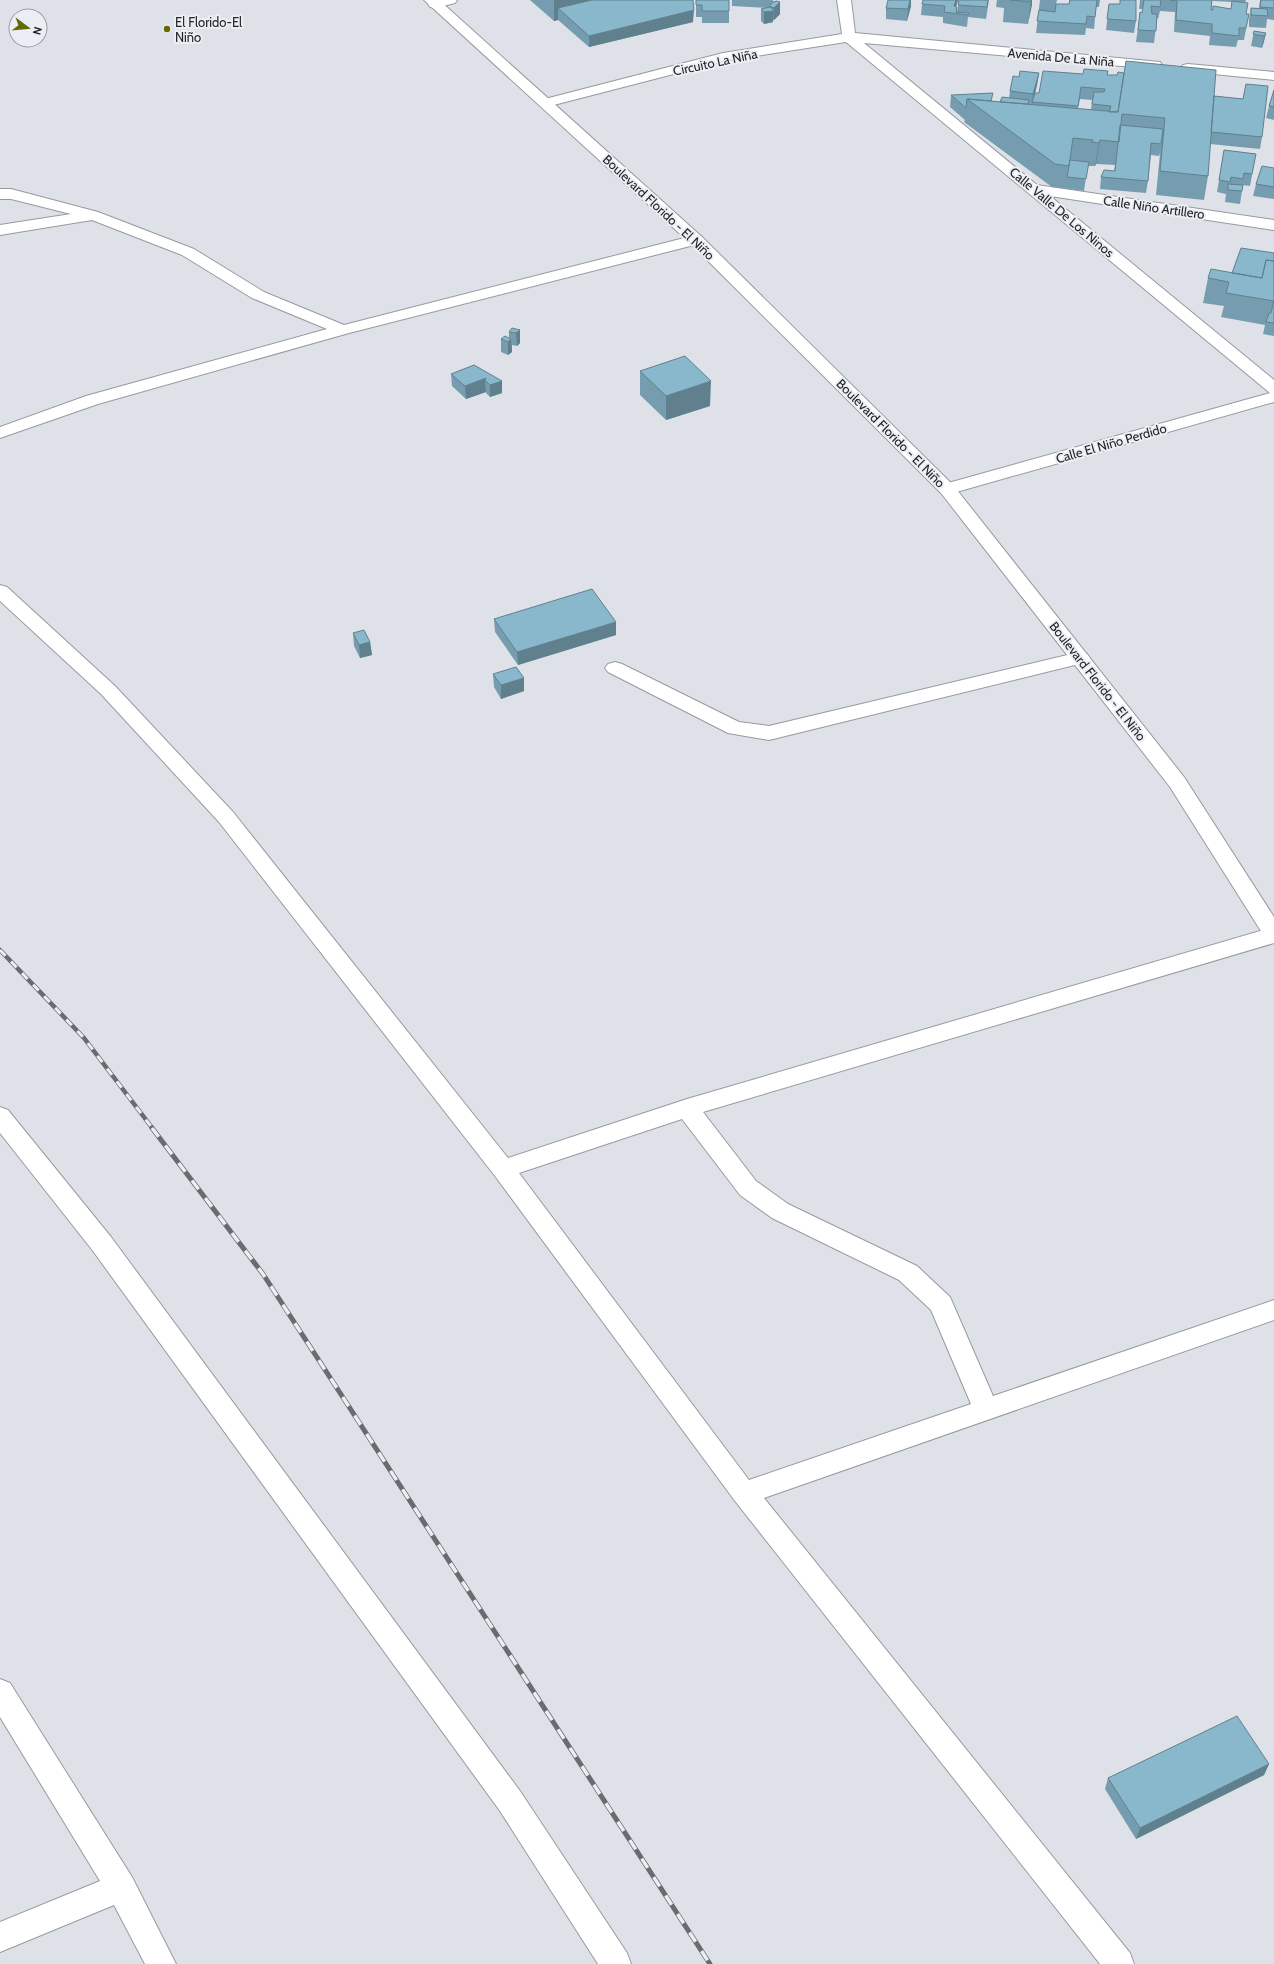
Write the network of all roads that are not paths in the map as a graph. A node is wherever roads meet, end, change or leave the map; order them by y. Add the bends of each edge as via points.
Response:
1 (844, 0) edge
2 (439, 1) edge
3 (849, 37) junction
4 (1274, 76) edge
5 (546, 103) junction
6 (1034, 189) junction
7 (0, 194) edge
8 (93, 215) junction
9 (1274, 224) edge
10 (0, 230) edge
11 (696, 240) junction
12 (343, 330) junction
13 (1274, 389) edge
14 (1274, 397) edge
15 (0, 433) edge
16 (947, 489) junction
17 (0, 591) edge
18 (1080, 658) junction
19 (615, 668) dead end
20 (1274, 935) edge
21 (687, 1108) junction
22 (0, 1116) edge
23 (503, 1169) junction
24 (1274, 1310) edge
25 (986, 1409) junction
26 (744, 1493) junction
27 (0, 1692) edge
28 (121, 1887) junction
29 (0, 1937) edge
30 (161, 1964) edge
31 (616, 1964) edge
32 (1119, 1964) edge

1 - 3 street
2 - 5 street, Boulevard Florido - El Niño
3 - 4 street, Avenida De La Niña
3 - 5 street, Circuito La Niña via 723,58
3 - 6 street, Calle Valle De Los Ninos
5 - 11 street, Boulevard Florido - El Niño
6 - 9 street, Calle Niño Artillero
6 - 13 street, Calle Valle De Los Ninos
7 - 8 street via 11,194
8 - 10 street
8 - 12 street via 188,252 258,295
11 - 12 street
11 - 16 street, Boulevard Florido - El Niño
12 - 15 street via 92,400
14 - 16 street, Calle El Niño Perdido
16 - 18 street, Boulevard Florido - El Niño
17 - 23 street via 108,690 226,817
18 - 19 street via 769,733 735,728
18 - 20 street, Boulevard Florido - El Niño via 1177,782
20 - 21 street
21 - 23 street
21 - 25 street via 748,1188 780,1211 908,1272 941,1304
22 - 31 street via 102,1244 506,1795
23 - 26 street
24 - 25 street
25 - 26 street
26 - 32 street
27 - 28 street
28 - 29 street
28 - 30 street

